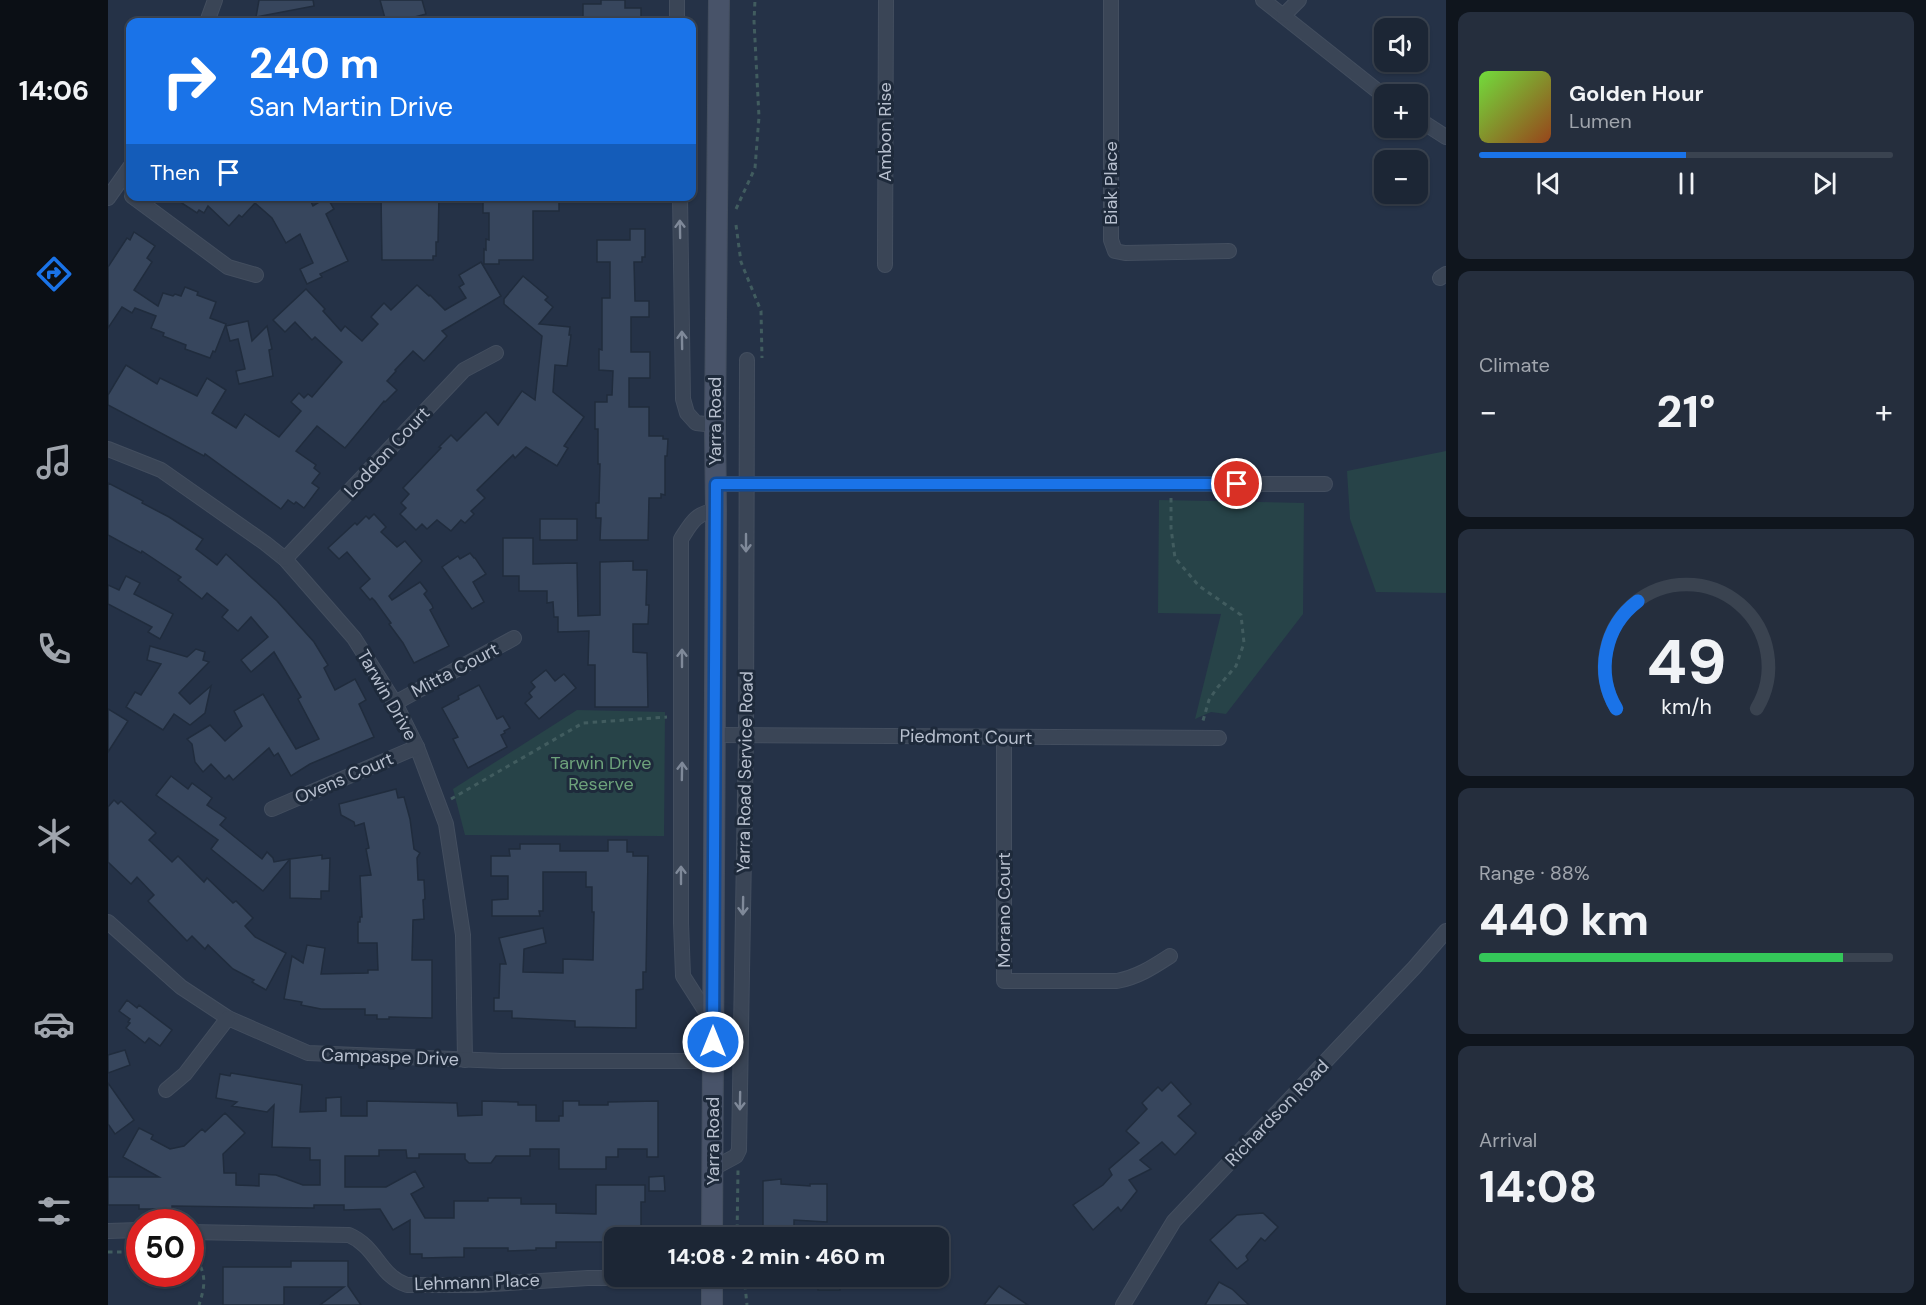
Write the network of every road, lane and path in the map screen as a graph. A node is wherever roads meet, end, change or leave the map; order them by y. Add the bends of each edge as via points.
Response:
1 (215, 0) edge
2 (677, 0) edge
3 (718, 0) edge
4 (755, 0) edge
5 (886, 0) edge
6 (1111, 0) edge
7 (1263, 0) edge
8 (1299, 0) edge
9 (1284, 15) junction
10 (208, 18) edge
11 (677, 18) edge
12 (1374, 88) edge
13 (1428, 125) edge
14 (1446, 137) edge
15 (126, 173) edge
16 (118, 186) junction
17 (126, 192) edge
18 (108, 198) edge
19 (138, 201) edge
20 (680, 201) edge
21 (734, 213) dead end
22 (735, 223) dead end
23 (1229, 251) dead end
24 (885, 265) dead end
25 (256, 275) dead end
26 (496, 353) dead end
27 (762, 359) dead end
28 (747, 360) dead end
29 (715, 425) junction
30 (108, 449) edge
31 (1172, 483) junction
32 (716, 484) junction
33 (746, 484) junction
34 (1325, 484) dead end
35 (716, 510) junction
36 (285, 560) junction
37 (514, 638) dead end
38 (395, 703) junction
39 (682, 716) junction
40 (714, 735) junction
41 (746, 735) junction
42 (1004, 738) junction
43 (1200, 738) junction
44 (1219, 738) dead end
45 (417, 747) junction
46 (439, 806) junction
47 (272, 809) dead end
48 (108, 922) edge
49 (1446, 932) edge
50 (1170, 956) dead end
51 (228, 1018) junction
52 (713, 1023) junction
53 (465, 1060) junction
54 (713, 1061) junction
55 (166, 1090) dead end
56 (739, 1150) junction
57 (712, 1169) junction
58 (712, 1227) edge
59 (736, 1227) edge
60 (126, 1230) edge
61 (108, 1231) edge
62 (204, 1232) edge
63 (108, 1252) edge
64 (126, 1252) edge
65 (204, 1278) edge
66 (604, 1278) edge
67 (712, 1287) edge
68 (745, 1287) edge
69 (199, 1305) edge
70 (712, 1305) edge
71 (747, 1305) edge
72 (1123, 1305) edge

1 - 10 street
2 - 11 street
3 - 29 main road, Yarra Road
4 - 21 path via 759,117 755,168
5 - 24 street, Ambon Rise
6 - 23 street, Biak Place via 1111,240 1115,251
7 - 9 street
8 - 9 street
9 - 12 street
13 - 14 street
15 - 16 street
16 - 17 street
16 - 18 street
19 - 25 street via 228,267
29 -> 20 street via 696,423 682,399
22 - 27 path via 741,262 761,311
26 - 36 street, Loddon Court via 464,370
28 - 33 street, Yarra Road Service Road
29 - 32 main road, Yarra Road
30 - 36 street, Tarwin Drive via 161,470
31 - 33 street
31 - 34 street
31 - 43 path via 1175,558 1199,586 1241,615 1242,624 1244,643 1236,666 1209,700
32 - 33 street
32 - 35 main road, Yarra Road
33 -> 41 street, Yarra Road Service Road
39 -> 35 street via 681,539 694,518
35 - 40 main road, Yarra Road
36 - 38 street, Tarwin Drive via 354,638
37 - 38 street, Mitta Court
38 - 45 street, Tarwin Drive
39 - 46 path via 583,723
52 -> 39 street via 683,976
40 - 41 street, Piedmont Court
40 - 52 main road, Yarra Road
41 - 42 street, Piedmont Court
41 -> 56 street, Yarra Road Service Road
42 - 43 street, Piedmont Court
42 - 50 street, Morano Court via 1004,981 1118,981 1146,972
43 - 44 street, Piedmont Court
45 - 46 street, Tarwin Drive
45 - 47 street, Ovens Court
46 - 53 street, Tarwin Drive via 446,824 463,935
48 - 51 street, Campaspe Drive via 181,987
49 - 72 street, Richardson Road via 1174,1221
51 - 53 street, Campaspe Drive via 308,1053
51 - 55 street via 185,1074
52 - 54 main road, Yarra Road
53 - 54 street, Campaspe Drive
54 - 57 main road, Yarra Road
56 - 57 street via 736,1156
56 - 59 path
57 - 58 main road, Yarra Road
60 - 61 street
62 - 66 street, Lehmann Place via 349,1235 370,1250 388,1275 407,1285
63 - 64 path
65 - 69 path
67 - 70 main road
68 - 71 path

